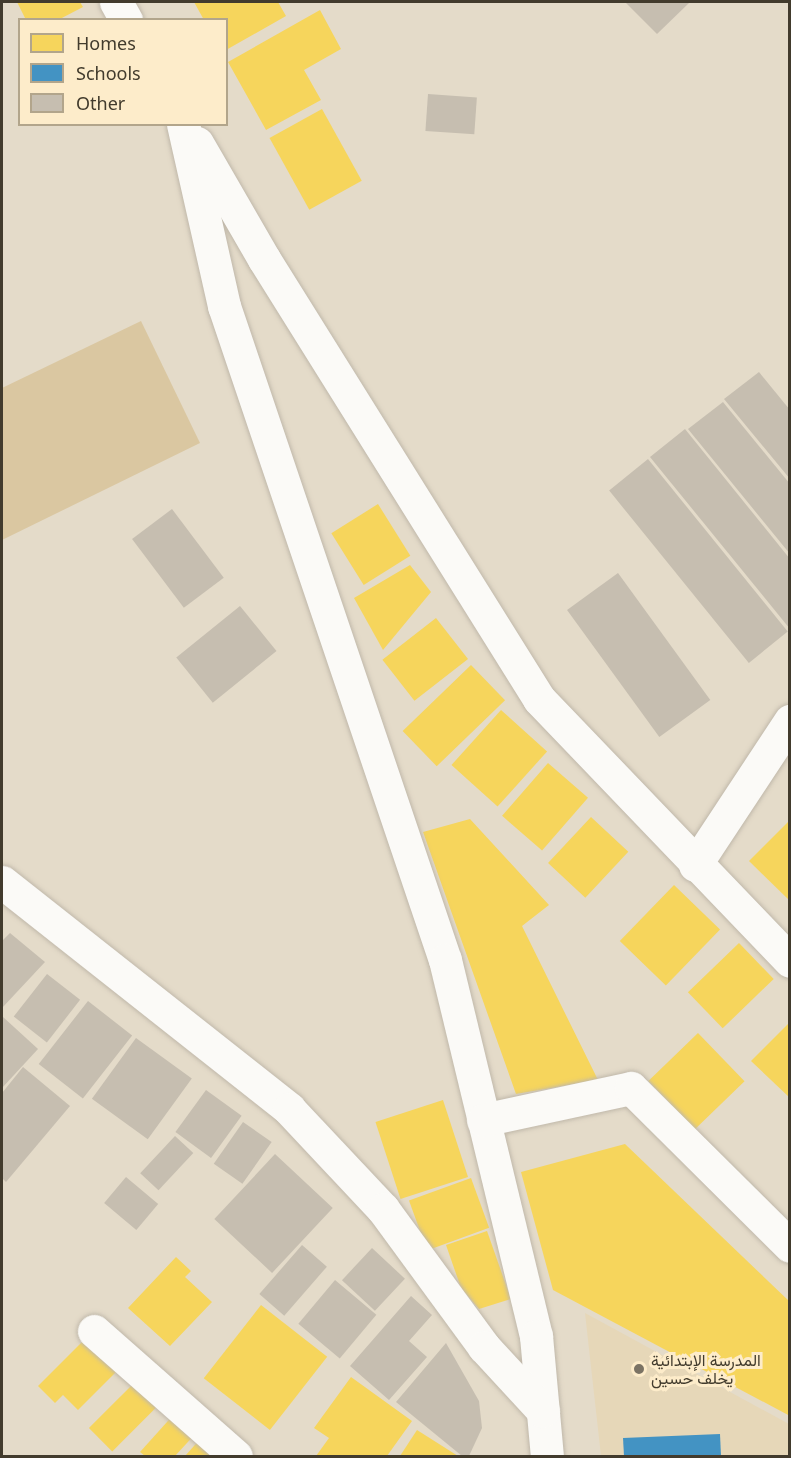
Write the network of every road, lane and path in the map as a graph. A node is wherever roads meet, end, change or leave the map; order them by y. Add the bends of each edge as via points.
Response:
1 (116, 2) edge
2 (125, 18) edge
3 (185, 126) edge
4 (186, 126) edge
5 (789, 721) edge
6 (695, 865) junction
7 (2, 882) edge
8 (789, 961) edge
9 (483, 1120) junction
10 (789, 1246) edge
11 (94, 1332) dead end
12 (543, 1411) junction
13 (236, 1456) edge
14 (547, 1456) edge

1 - 2 street
3 - 9 street via 224,306 445,960
4 - 6 street via 264,259 539,699
5 - 6 street
6 - 8 street
7 - 12 street via 289,1109 383,1209 484,1347
9 - 10 street via 631,1088
9 - 12 street via 536,1336
11 - 13 street
12 - 14 street

